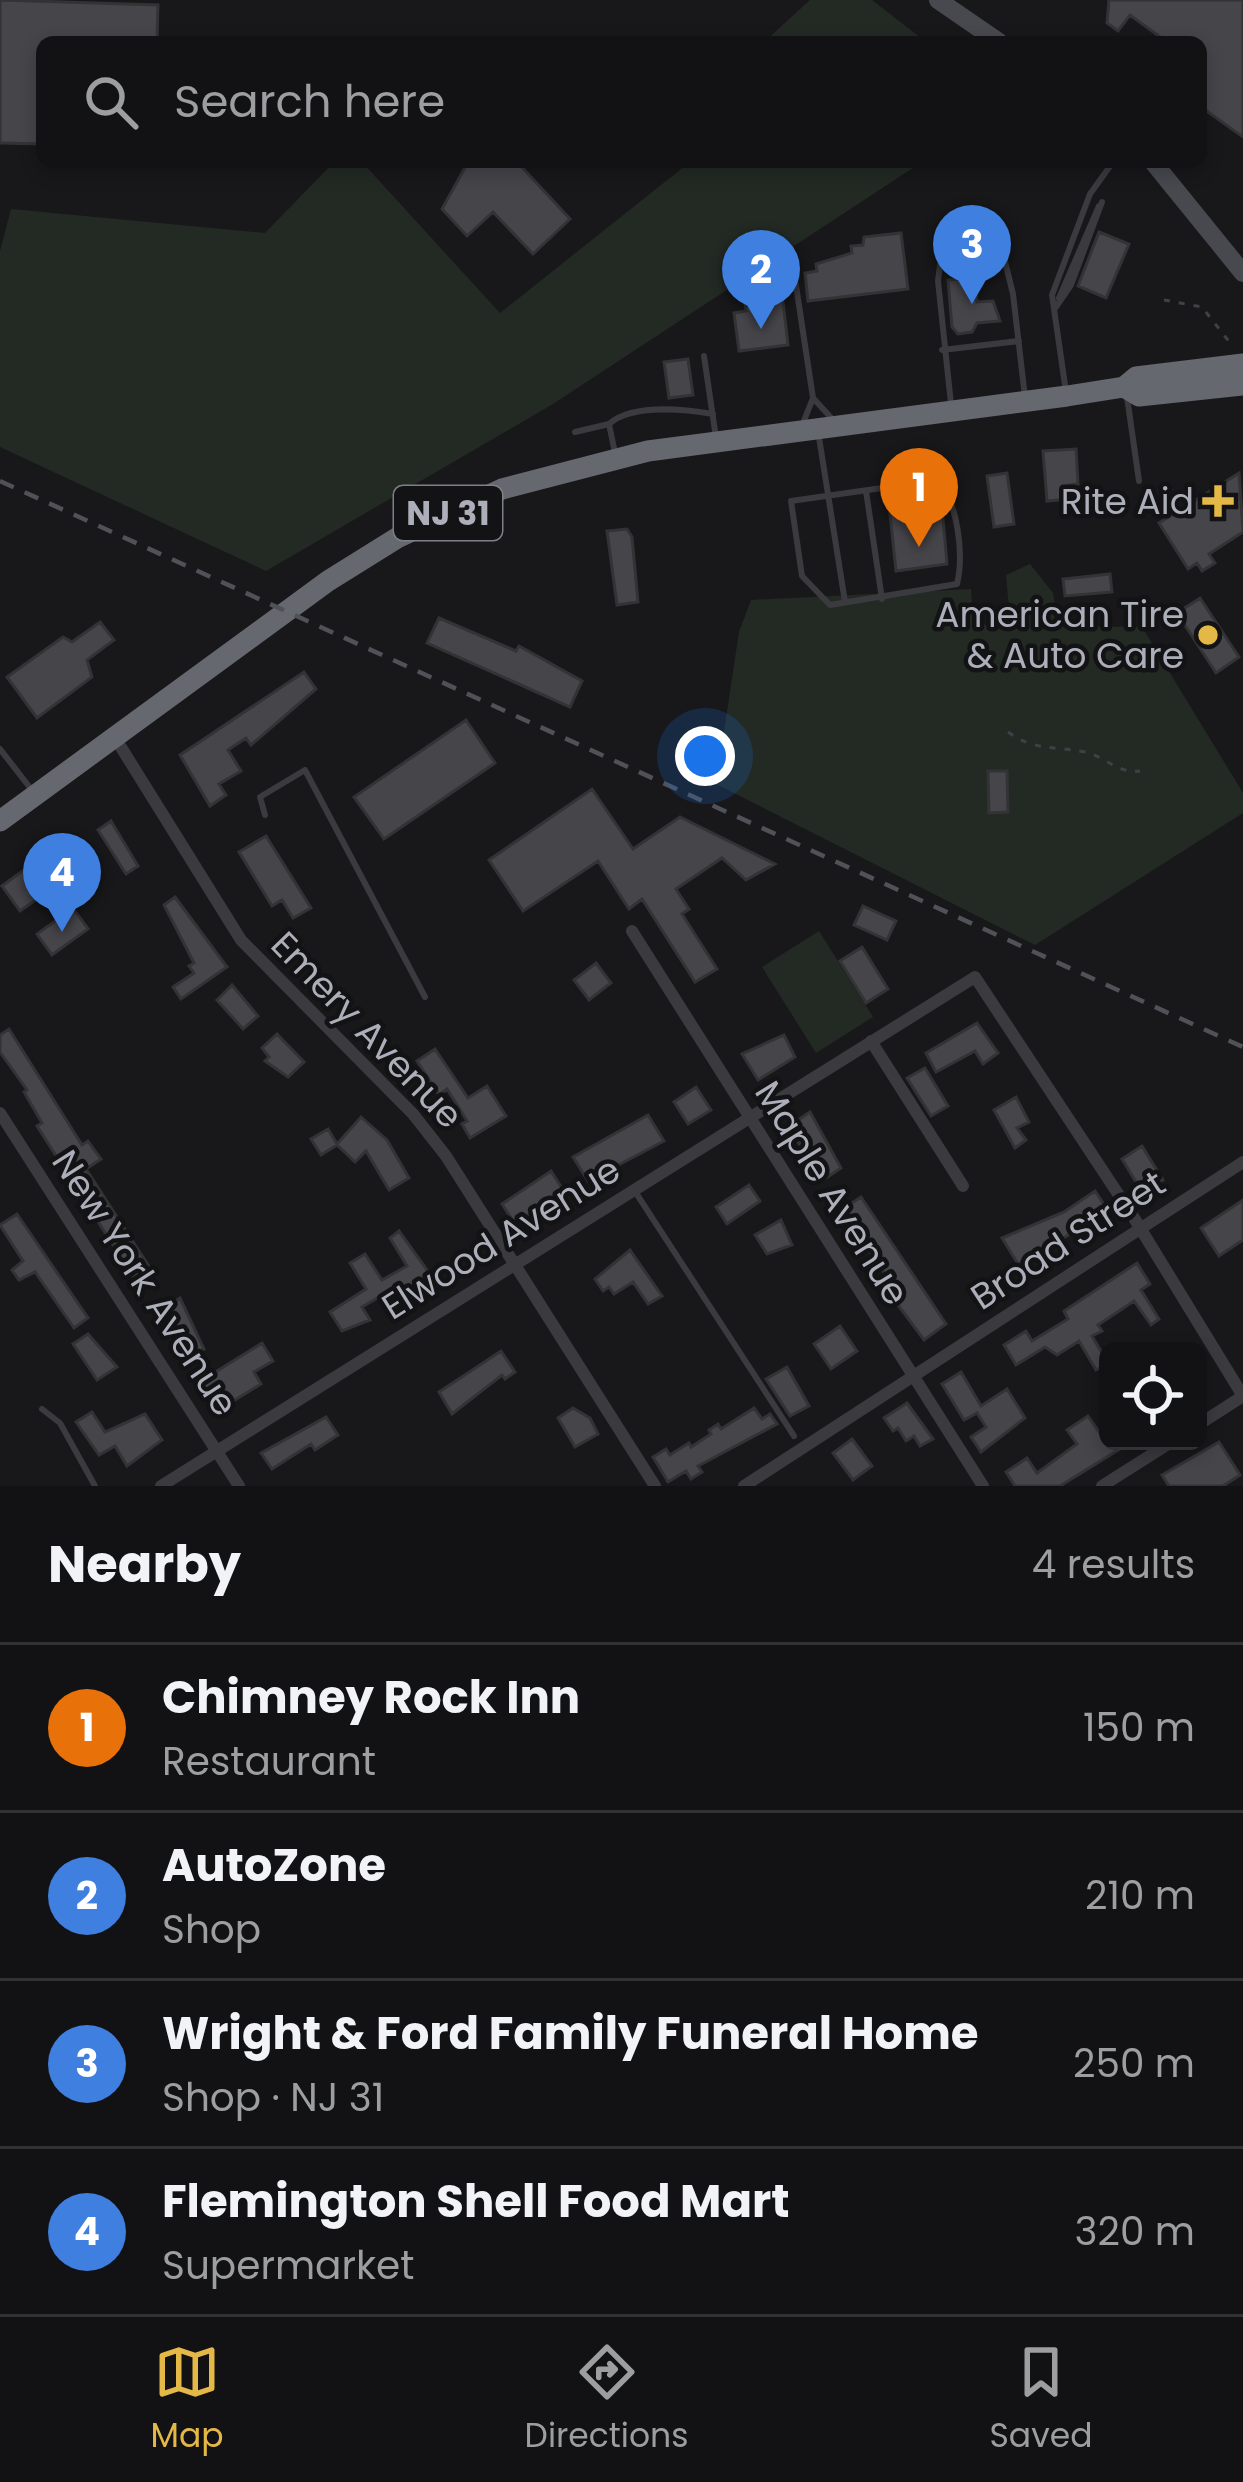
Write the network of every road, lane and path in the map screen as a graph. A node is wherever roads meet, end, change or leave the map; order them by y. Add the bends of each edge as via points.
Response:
1 (938, 0) edge
2 (990, 36) edge
3 (1109, 168) edge
4 (1158, 168) edge
5 (1102, 202) dead end
6 (792, 259) dead end
7 (1243, 273) edge
8 (1165, 300) dead end
9 (1056, 308) junction
10 (1019, 341) junction
11 (942, 350) junction
12 (1237, 354) edge
13 (704, 356) dead end
14 (1243, 385) edge
15 (1124, 387) junction
16 (1066, 396) junction
17 (813, 398) junction
18 (1026, 401) junction
19 (952, 411) junction
20 (712, 414) junction
21 (609, 424) junction
22 (818, 428) junction
23 (575, 432) dead end
24 (716, 441) junction
25 (615, 457) junction
26 (1139, 481) dead end
27 (866, 490) junction
28 (826, 496) junction
29 (882, 598) junction
30 (845, 603) junction
31 (1008, 732) dead end
32 (114, 736) junction
33 (0, 749) edge
34 (1140, 771) dead end
35 (35, 794) junction
36 (265, 814) dead end
37 (0, 820) edge
38 (632, 931) dead end
39 (425, 997) dead end
40 (872, 1041) junction
41 (0, 1113) edge
42 (749, 1118) junction
43 (1243, 1162) edge
44 (963, 1186) dead end
45 (635, 1191) junction
46 (1140, 1228) junction
47 (514, 1264) junction
48 (912, 1376) junction
49 (1243, 1396) edge
50 (42, 1409) dead end
51 (1207, 1419) edge
52 (794, 1436) dead end
53 (1159, 1450) edge
54 (217, 1451) junction
55 (95, 1486) edge
56 (161, 1486) edge
57 (239, 1486) edge
58 (655, 1486) edge
59 (744, 1486) edge
60 (983, 1486) edge
61 (1102, 1486) edge

1 - 2 street
3 - 9 lane via 1058,273
4 - 7 street
5 - 9 lane
6 - 17 lane
8 - 12 path via 1202,307
9 - 16 lane
10 - 11 lane
10 - 11 lane via 999,237 943,242
10 - 18 lane
11 - 19 lane
12 - 15 highway, NJ 31 via 1136,376
13 - 20 lane
14 - 15 highway, NJ 31 via 1139,396
15 - 16 highway, NJ 31
15 - 26 lane
16 - 18 highway, NJ 31
17 - 22 lane
17 - 22 lane
18 - 19 highway, NJ 31
19 - 22 highway, NJ 31
20 - 21 lane via 620,415
20 - 24 lane
21 - 23 lane
21 - 25 lane
22 - 24 highway, NJ 31
22 - 28 lane
24 - 25 highway, NJ 31
25 - 32 highway, NJ 31 via 502,489 397,538
27 - 28 lane
27 - 29 lane
27 - 29 lane via 938,480 949,492 961,566 957,584 945,590
28 - 30 lane
28 - 30 lane via 788,503 802,576 830,605
29 - 30 lane
31 - 34 path via 1038,749 1093,754 1117,771
32 - 35 highway, NJ 31
32 - 47 street, Emery Avenue via 241,940 413,1114
33 - 35 lane
35 - 37 highway, NJ 31
36 - 39 lane via 260,796 305,770
38 - 42 street, Maple Avenue
40 - 42 street, Elwood Avenue
40 - 44 street
40 - 46 street, Elwood Avenue via 974,977
41 - 54 street, New York Avenue
42 - 45 street, Elwood Avenue
42 - 48 street, Maple Avenue
43 - 46 street, Broad Street
45 - 47 street, Elwood Avenue
45 - 52 lane
46 - 48 street, Broad Street
46 - 49 street
47 - 54 street, Elwood Avenue
47 - 58 street, Emery Avenue
48 - 59 street, Broad Street
48 - 60 street, Maple Avenue
49 - 51 street
50 - 55 lane via 60,1423
53 - 61 street
54 - 56 street, Elwood Avenue
54 - 57 street, New York Avenue

